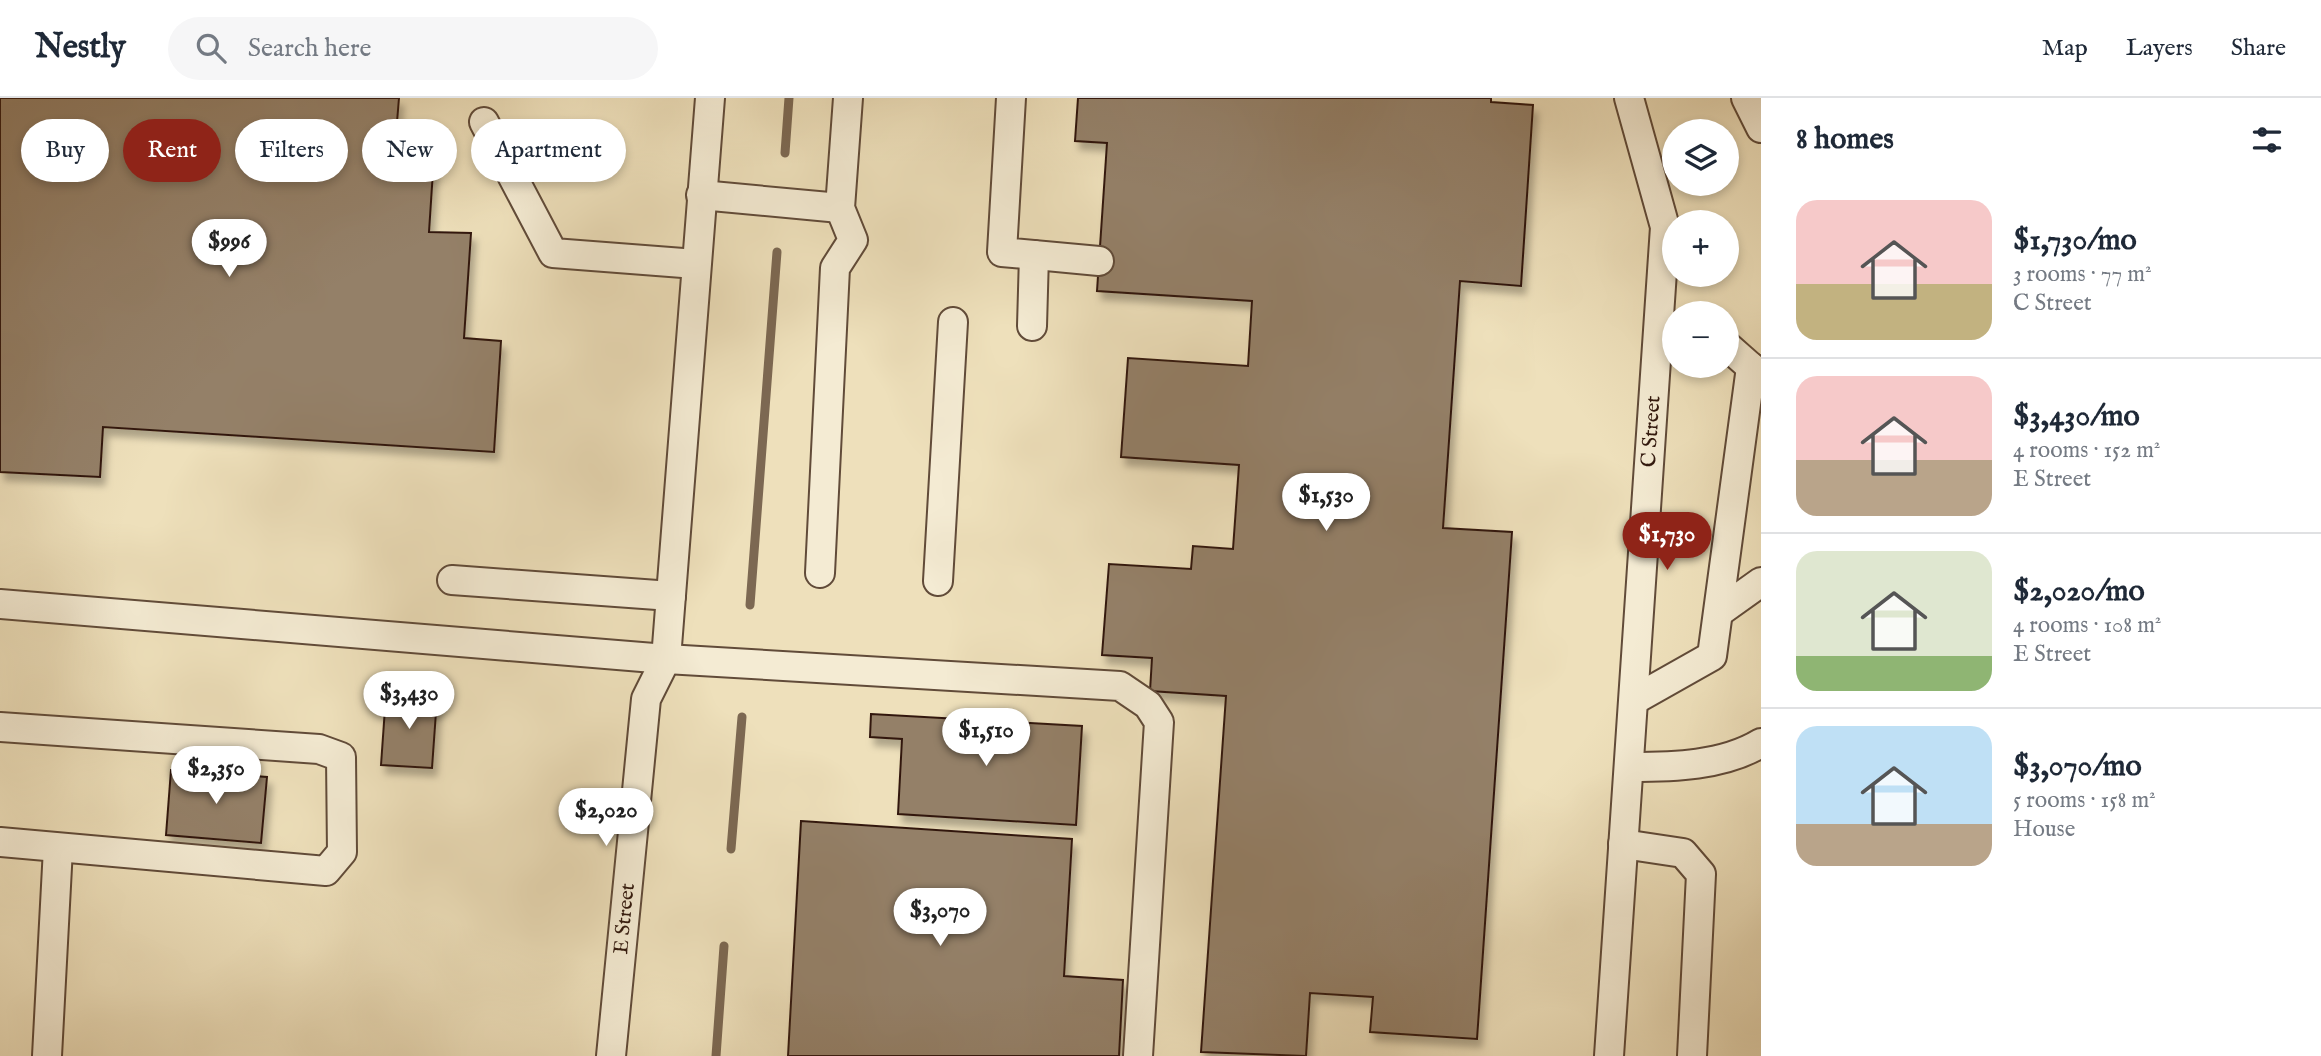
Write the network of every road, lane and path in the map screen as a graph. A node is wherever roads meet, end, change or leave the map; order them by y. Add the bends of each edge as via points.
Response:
1 (710, 98) edge
2 (848, 98) edge
3 (1011, 98) edge
4 (1629, 98) edge
5 (1746, 98) edge
6 (1761, 128) edge
7 (516, 182) edge
8 (701, 195) junction
9 (840, 208) junction
10 (1034, 255) junction
11 (1099, 261) dead end
12 (696, 264) junction
13 (1667, 301) edge
14 (953, 322) dead end
15 (1032, 326) dead end
16 (1739, 357) edge
17 (1662, 369) edge
18 (1756, 372) edge
19 (820, 573) dead end
20 (453, 580) dead end
21 (938, 581) dead end
22 (1761, 582) edge
23 (671, 596) junction
24 (0, 604) edge
25 (1719, 612) junction
26 (666, 659) junction
27 (1634, 700) junction
28 (0, 727) edge
29 (1761, 743) edge
30 (1630, 767) junction
31 (10, 843) edge
32 (1623, 844) junction
33 (58, 848) junction
34 (47, 1056) edge
35 (611, 1056) edge
36 (1138, 1056) edge
37 (1609, 1056) edge
38 (1692, 1056) edge

1 - 8 street via 696,144
2 - 9 street
3 - 10 street via 1002,252
4 - 13 street, C Street via 1665,227
5 - 6 street
7 - 12 street via 553,253
8 - 9 street
8 - 12 street
9 - 19 street via 853,240 835,268
10 - 11 street
10 - 15 street
12 - 23 street
14 - 21 street
16 - 18 street
17 - 27 street, C Street
18 - 25 street
20 - 23 street
22 - 25 street
23 - 26 street
24 - 26 street
25 - 27 street via 1712,656
26 - 35 street, E Street via 646,699
26 - 36 street via 1120,686 1148,705 1159,722
27 - 30 street, C Street
28 - 33 street via 319,749 341,757 342,852 326,871
29 - 30 street via 1713,760
30 - 32 street, C Street
31 - 33 street
32 - 37 street, C Street
32 - 38 street via 1683,853 1701,874
33 - 34 street

